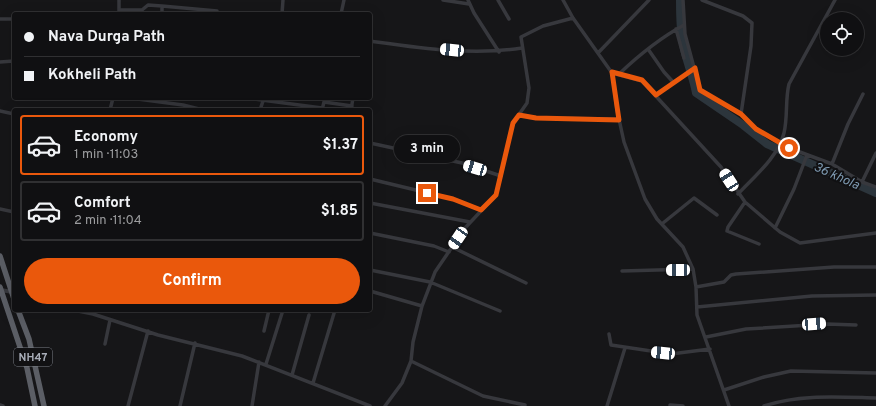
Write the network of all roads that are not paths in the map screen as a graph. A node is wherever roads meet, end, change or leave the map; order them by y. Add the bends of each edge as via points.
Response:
1 (119, 0) edge
2 (283, 0) edge
3 (344, 0) edge
4 (443, 0) edge
5 (498, 0) edge
6 (563, 0) edge
7 (649, 0) edge
8 (682, 0) edge
9 (702, 0) edge
10 (835, 0) edge
11 (469, 2) edge
12 (162, 6) junction
13 (217, 11) dead end
14 (119, 12) edge
15 (162, 12) edge
16 (190, 12) edge
17 (283, 12) edge
18 (341, 12) edge
19 (573, 18) junction
20 (0, 19) edge
21 (12, 19) edge
22 (509, 19) dead end
23 (684, 25) junction
24 (676, 30) junction
25 (372, 41) edge
26 (522, 48) junction
27 (648, 49) junction
28 (499, 52) junction
29 (598, 52) junction
30 (684, 58) dead end
31 (12, 61) edge
32 (0, 62) edge
33 (695, 68) junction
34 (612, 72) junction
35 (619, 74) junction
36 (674, 83) junction
37 (863, 94) dead end
38 (656, 95) junction
39 (145, 100) edge
40 (270, 100) edge
41 (325, 100) edge
42 (195, 108) edge
43 (316, 108) edge
44 (351, 108) edge
45 (0, 111) edge
46 (12, 114) edge
47 (741, 114) junction
48 (519, 115) junction
49 (619, 120) junction
50 (780, 142) junction
51 (372, 143) edge
52 (876, 153) edge
53 (807, 155) junction
54 (832, 164) junction
55 (501, 176) junction
56 (372, 179) edge
57 (862, 182) junction
58 (876, 187) edge
59 (738, 194) junction
60 (745, 202) junction
61 (372, 203) edge
62 (0, 209) edge
63 (481, 210) junction
64 (12, 212) edge
65 (717, 215) dead end
66 (470, 222) junction
67 (663, 223) junction
68 (775, 228) junction
69 (372, 233) edge
70 (876, 234) edge
71 (758, 244) dead end
72 (452, 247) junction
73 (449, 252) junction
74 (0, 256) edge
75 (876, 267) edge
76 (693, 269) junction
77 (372, 270) edge
78 (622, 271) dead end
79 (430, 282) junction
80 (526, 283) dead end
81 (696, 288) junction
82 (0, 289) edge
83 (12, 291) edge
84 (372, 292) edge
85 (876, 295) edge
86 (422, 306) junction
87 (697, 307) junction
88 (500, 311) dead end
89 (19, 312) edge
90 (88, 312) edge
91 (269, 312) edge
92 (282, 312) edge
93 (335, 312) edge
94 (309, 315) dead end
95 (110, 320) junction
96 (856, 325) dead end
97 (148, 331) junction
98 (264, 331) dead end
99 (609, 334) dead end
100 (706, 337) junction
101 (195, 343) junction
102 (105, 344) dead end
103 (625, 348) junction
104 (710, 349) junction
105 (411, 361) junction
106 (259, 362) junction
107 (266, 364) junction
108 (876, 373) edge
109 (292, 375) junction
110 (313, 383) junction
111 (724, 390) junction
112 (876, 398) edge
113 (525, 405) dead end
114 (670, 405) dead end
115 (35, 406) edge
116 (44, 406) edge
117 (128, 406) edge
118 (180, 406) edge
119 (252, 406) edge
120 (369, 406) edge
121 (385, 406) edge
122 (607, 406) edge
123 (683, 406) edge
124 (729, 406) edge
125 (764, 406) edge

1 - 14 street
2 - 17 street
3 - 18 street
4 - 11 street
5 - 22 street
6 - 19 street
7 - 29 street
8 - 23 street
9 - 47 street via 751,21 753,27
10 - 50 street via 789,84 784,134
11 - 28 street
12 - 14 street via 148,5 142,10
12 - 15 street
12 - 16 street
13 - 16 street via 193,8
19 - 26 street via 543,26 521,37
19 - 29 street
20 - 21 street
23 - 24 street
23 - 33 street
24 - 27 street
24 - 30 street
25 - 28 street via 467,52
26 - 28 street
26 - 48 street via 529,88 527,103
27 - 35 street
27 - 36 street
29 - 34 street
31 - 32 street
33 - 36 street
33 - 47 street via 700,90
34 - 35 street
34 - 49 street
35 - 38 street via 642,80
36 - 38 street
37 - 54 street
38 - 59 street via 721,167
39 - 42 street
40 - 43 street
41 - 44 street
45 - 46 street
47 - 50 street via 756,129
48 - 49 street via 536,118
48 - 55 street via 513,123
49 - 67 street via 624,142 645,199 657,219
50 - 53 street
50 - 59 street via 772,158
51 - 55 street via 462,164
52 - 57 street
53 - 54 street
53 - 68 street
54 - 57 street
55 - 63 street via 496,195
56 - 63 street via 453,199
57 - 58 street
59 - 60 street
60 - 68 street
60 - 71 street via 727,231
61 - 66 street
62 - 64 street
63 - 66 street
65 - 67 street via 694,198
66 - 72 street
67 - 76 street via 683,246
68 - 70 street via 800,243
69 - 73 street via 434,246
72 - 73 street
72 - 80 street
73 - 79 street
74 - 83 highway
75 - 81 street via 834,267 736,274 724,282
76 - 78 street
76 - 81 street
77 - 79 street
79 - 86 street
79 - 88 street
81 - 87 street
82 - 83 street
82 - 115 highway, NH47 via 27,368
84 - 86 street
85 - 87 street via 812,296
86 - 105 street
87 - 100 street via 697,315
89 - 116 highway, NH47 via 29,339
90 - 95 street
91 - 98 street
92 - 107 street
93 - 110 street
94 - 109 street
95 - 97 street
95 - 102 street
96 - 100 street via 746,328
97 - 101 street
97 - 117 street
99 - 103 street via 611,345
100 - 104 street
101 - 106 street
101 - 118 street
103 - 104 street via 671,354
103 - 122 street
104 - 111 street
105 - 113 street via 483,396
105 - 121 street via 402,382
106 - 107 street
106 - 119 street
107 - 109 street
108 - 111 street via 791,371 757,378
109 - 110 street
110 - 120 street
111 - 124 street
112 - 125 street via 797,398
114 - 123 street

